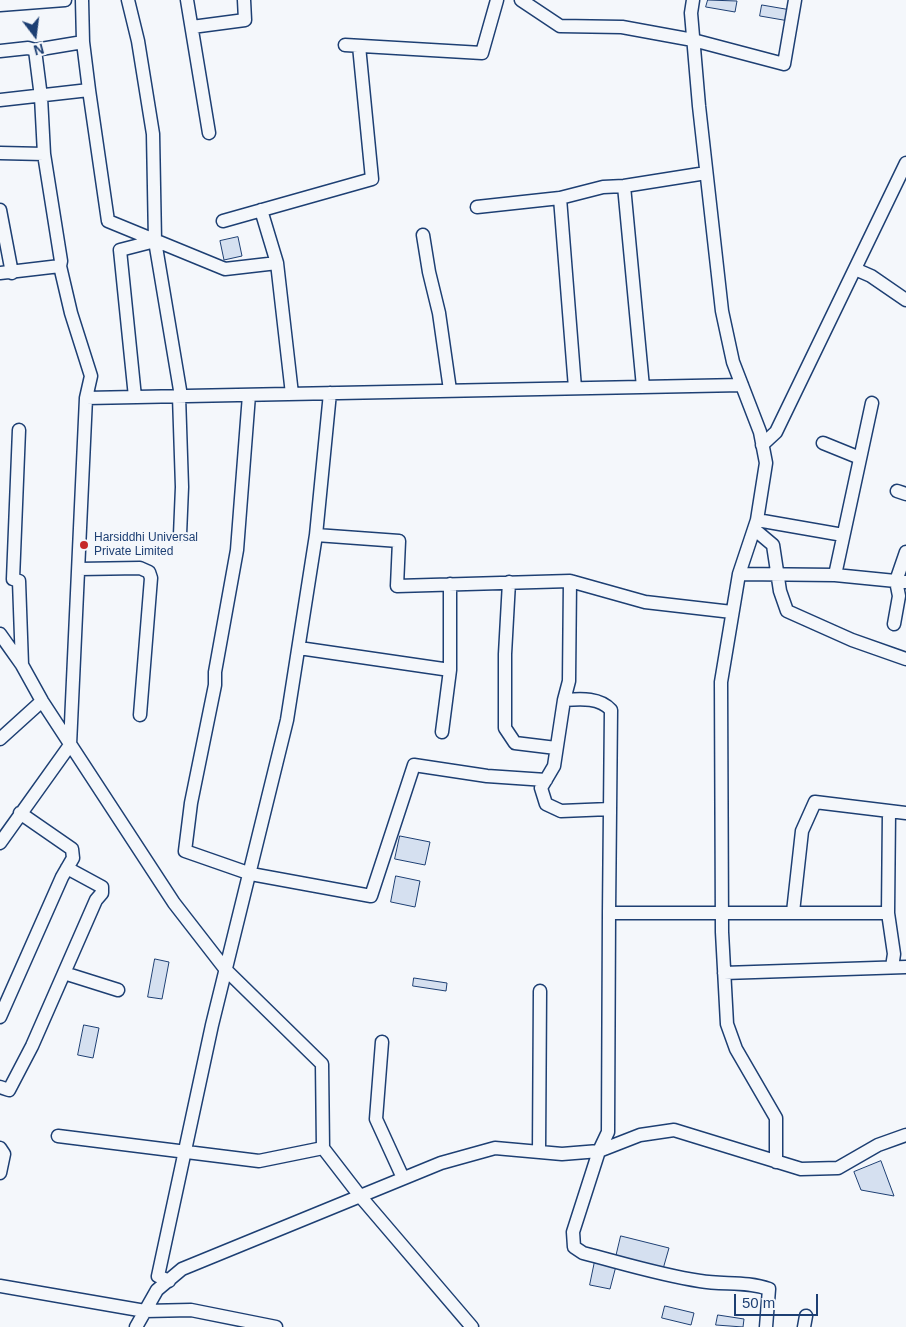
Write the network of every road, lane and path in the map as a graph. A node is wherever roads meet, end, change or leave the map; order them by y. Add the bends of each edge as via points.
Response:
1 (65, 0) edge
2 (82, 0) edge
3 (128, 0) edge
4 (188, 0) edge
5 (244, 0) edge
6 (497, 0) edge
7 (521, 0) edge
8 (693, 0) edge
9 (795, 0) edge
10 (0, 5) edge
11 (192, 27) junction
12 (694, 40) junction
13 (83, 42) junction
14 (345, 45) dead end
15 (359, 46) junction
16 (34, 50) junction
17 (0, 51) edge
18 (89, 90) junction
19 (41, 97) junction
20 (0, 100) edge
21 (209, 133) dead end
22 (0, 153) edge
23 (44, 154) junction
24 (906, 163) edge
25 (706, 173) junction
26 (624, 186) junction
27 (560, 198) junction
28 (477, 207) dead end
29 (0, 210) edge
30 (261, 210) junction
31 (222, 221) dead end
32 (423, 235) dead end
33 (155, 241) junction
34 (277, 263) junction
35 (60, 266) junction
36 (855, 270) junction
37 (6, 273) edge
38 (906, 300) edge
39 (742, 384) junction
40 (644, 386) junction
41 (575, 388) junction
42 (450, 390) junction
43 (330, 393) junction
44 (292, 394) junction
45 (249, 395) junction
46 (180, 396) junction
47 (135, 397) junction
48 (86, 398) junction
49 (872, 403) dead end
50 (19, 430) dead end
51 (823, 443) dead end
52 (762, 446) junction
53 (860, 458) junction
54 (756, 525) junction
55 (843, 534) junction
56 (180, 535) dead end
57 (316, 535) junction
58 (906, 552) edge
59 (78, 569) junction
60 (739, 574) junction
61 (777, 574) junction
62 (835, 575) junction
63 (570, 581) junction
64 (509, 582) junction
65 (901, 582) edge
66 (450, 584) junction
67 (732, 612) junction
68 (894, 624) dead end
69 (0, 634) edge
70 (299, 648) junction
71 (906, 659) edge
72 (22, 665) junction
73 (450, 670) junction
74 (564, 700) junction
75 (42, 701) junction
76 (140, 715) dead end
77 (442, 732) dead end
78 (0, 739) edge
79 (70, 745) junction
80 (556, 748) junction
81 (546, 780) junction
82 (610, 809) junction
83 (20, 812) junction
84 (889, 812) junction
85 (906, 813) edge
86 (0, 843) edge
87 (67, 868) junction
88 (250, 873) junction
89 (722, 911) junction
90 (792, 912) junction
91 (609, 913) junction
92 (888, 913) junction
93 (892, 967) junction
94 (906, 967) edge
95 (226, 970) junction
96 (64, 973) junction
97 (724, 974) junction
98 (118, 990) dead end
99 (540, 992) dead end
100 (0, 1017) edge
101 (382, 1042) dead end
102 (0, 1088) edge
103 (906, 1135) edge
104 (58, 1136) dead end
105 (0, 1148) edge
106 (323, 1148) junction
107 (599, 1151) junction
108 (186, 1152) junction
109 (539, 1152) junction
110 (776, 1162) junction
111 (0, 1173) edge
112 (403, 1178) junction
113 (360, 1196) junction
114 (169, 1281) junction
115 (0, 1286) edge
116 (145, 1311) junction
117 (222, 1322) edge
118 (136, 1327) edge
119 (276, 1327) edge
120 (472, 1327) edge
121 (766, 1327) edge

1 - 10 street
2 - 13 street
3 - 33 street via 153,134
4 - 11 street
5 - 11 street via 245,20
6 - 15 street via 482,53
7 - 12 street via 560,26 622,28
8 - 12 street
9 - 12 street via 784,64
11 - 21 street
12 - 25 street
13 - 16 street
13 - 18 street
14 - 15 street
15 - 30 street via 372,179
16 - 17 street
16 - 19 street
18 - 19 street
18 - 33 street via 108,221
19 - 20 street
19 - 23 street
22 - 23 street
23 - 35 street via 62,262
24 - 36 street
25 - 26 street
25 - 39 street via 722,311 733,362
26 - 27 street via 603,187
26 - 40 street
27 - 28 street
27 - 41 street
29 - 37 street
30 - 31 street
30 - 34 street
32 - 42 street via 440,313
33 - 34 street via 225,269
33 - 46 street
33 - 47 street via 120,250
34 - 44 street
35 - 37 street
35 - 48 street via 91,376
36 - 38 street via 871,276
36 - 52 street via 776,432
39 - 40 street
39 - 52 street
40 - 41 street
41 - 42 street
42 - 43 street
43 - 44 street
43 - 57 street
44 - 45 street
45 - 46 street
45 - 88 street via 237,550 185,851
46 - 47 street
46 - 56 street
47 - 48 street
48 - 59 street
49 - 53 street
50 - 72 street via 13,579 19,582
51 - 53 street
52 - 54 street via 766,463
53 - 55 street
54 - 55 street
54 - 60 street
54 - 61 street via 773,545
55 - 62 street
57 - 66 street via 399,540 397,586
57 - 70 street
58 - 65 street
59 - 76 street via 140,568 150,572
59 - 79 street
60 - 61 street
60 - 67 street
61 - 62 street
61 - 71 street via 787,611 852,640
62 - 65 street
63 - 64 street
63 - 67 street via 645,602
63 - 74 street via 569,681
64 - 66 street
64 - 80 street via 505,728 515,743
65 - 68 street
66 - 73 street
67 - 89 street via 721,682
69 - 72 street
70 - 73 street
70 - 88 street via 287,720
72 - 75 street
73 - 77 street
74 - 80 street
74 - 82 street via 605,703 611,710
75 - 78 street
75 - 79 street
79 - 83 street
79 - 95 street via 174,902
80 - 81 street via 554,766
81 - 82 street via 541,788 546,804 561,811
81 - 88 street via 487,776 414,765 371,896
82 - 91 street
83 - 86 street
83 - 87 street via 72,849 73,858
84 - 85 street
84 - 90 street via 815,802 802,831
84 - 92 street
87 - 96 street via 102,887 102,893
87 - 100 street
88 - 95 street
89 - 90 street
89 - 91 street
89 - 97 street
90 - 92 street
91 - 107 street via 608,1132
92 - 93 street via 894,954
93 - 94 street
93 - 97 street
95 - 106 street via 322,1064
95 - 108 street
96 - 98 street
96 - 102 street via 9,1090
97 - 110 street via 728,1024 736,1049 776,1118
99 - 109 street
101 - 112 street via 376,1119
103 - 110 street via 878,1145 838,1168 801,1170
104 - 108 street
105 - 111 street via 4,1154
106 - 108 street via 259,1161
106 - 113 street
107 - 109 street
107 - 110 street via 640,1135 674,1130
107 - 121 street via 572,1232 574,1247 583,1253 666,1276 769,1289
108 - 114 street via 158,1276
109 - 112 street via 495,1148 440,1163
112 - 113 street
113 - 114 street via 182,1269
113 - 120 street
114 - 116 street via 157,1290
115 - 116 street
116 - 117 street via 191,1310
116 - 118 street
117 - 119 street via 232,1317

